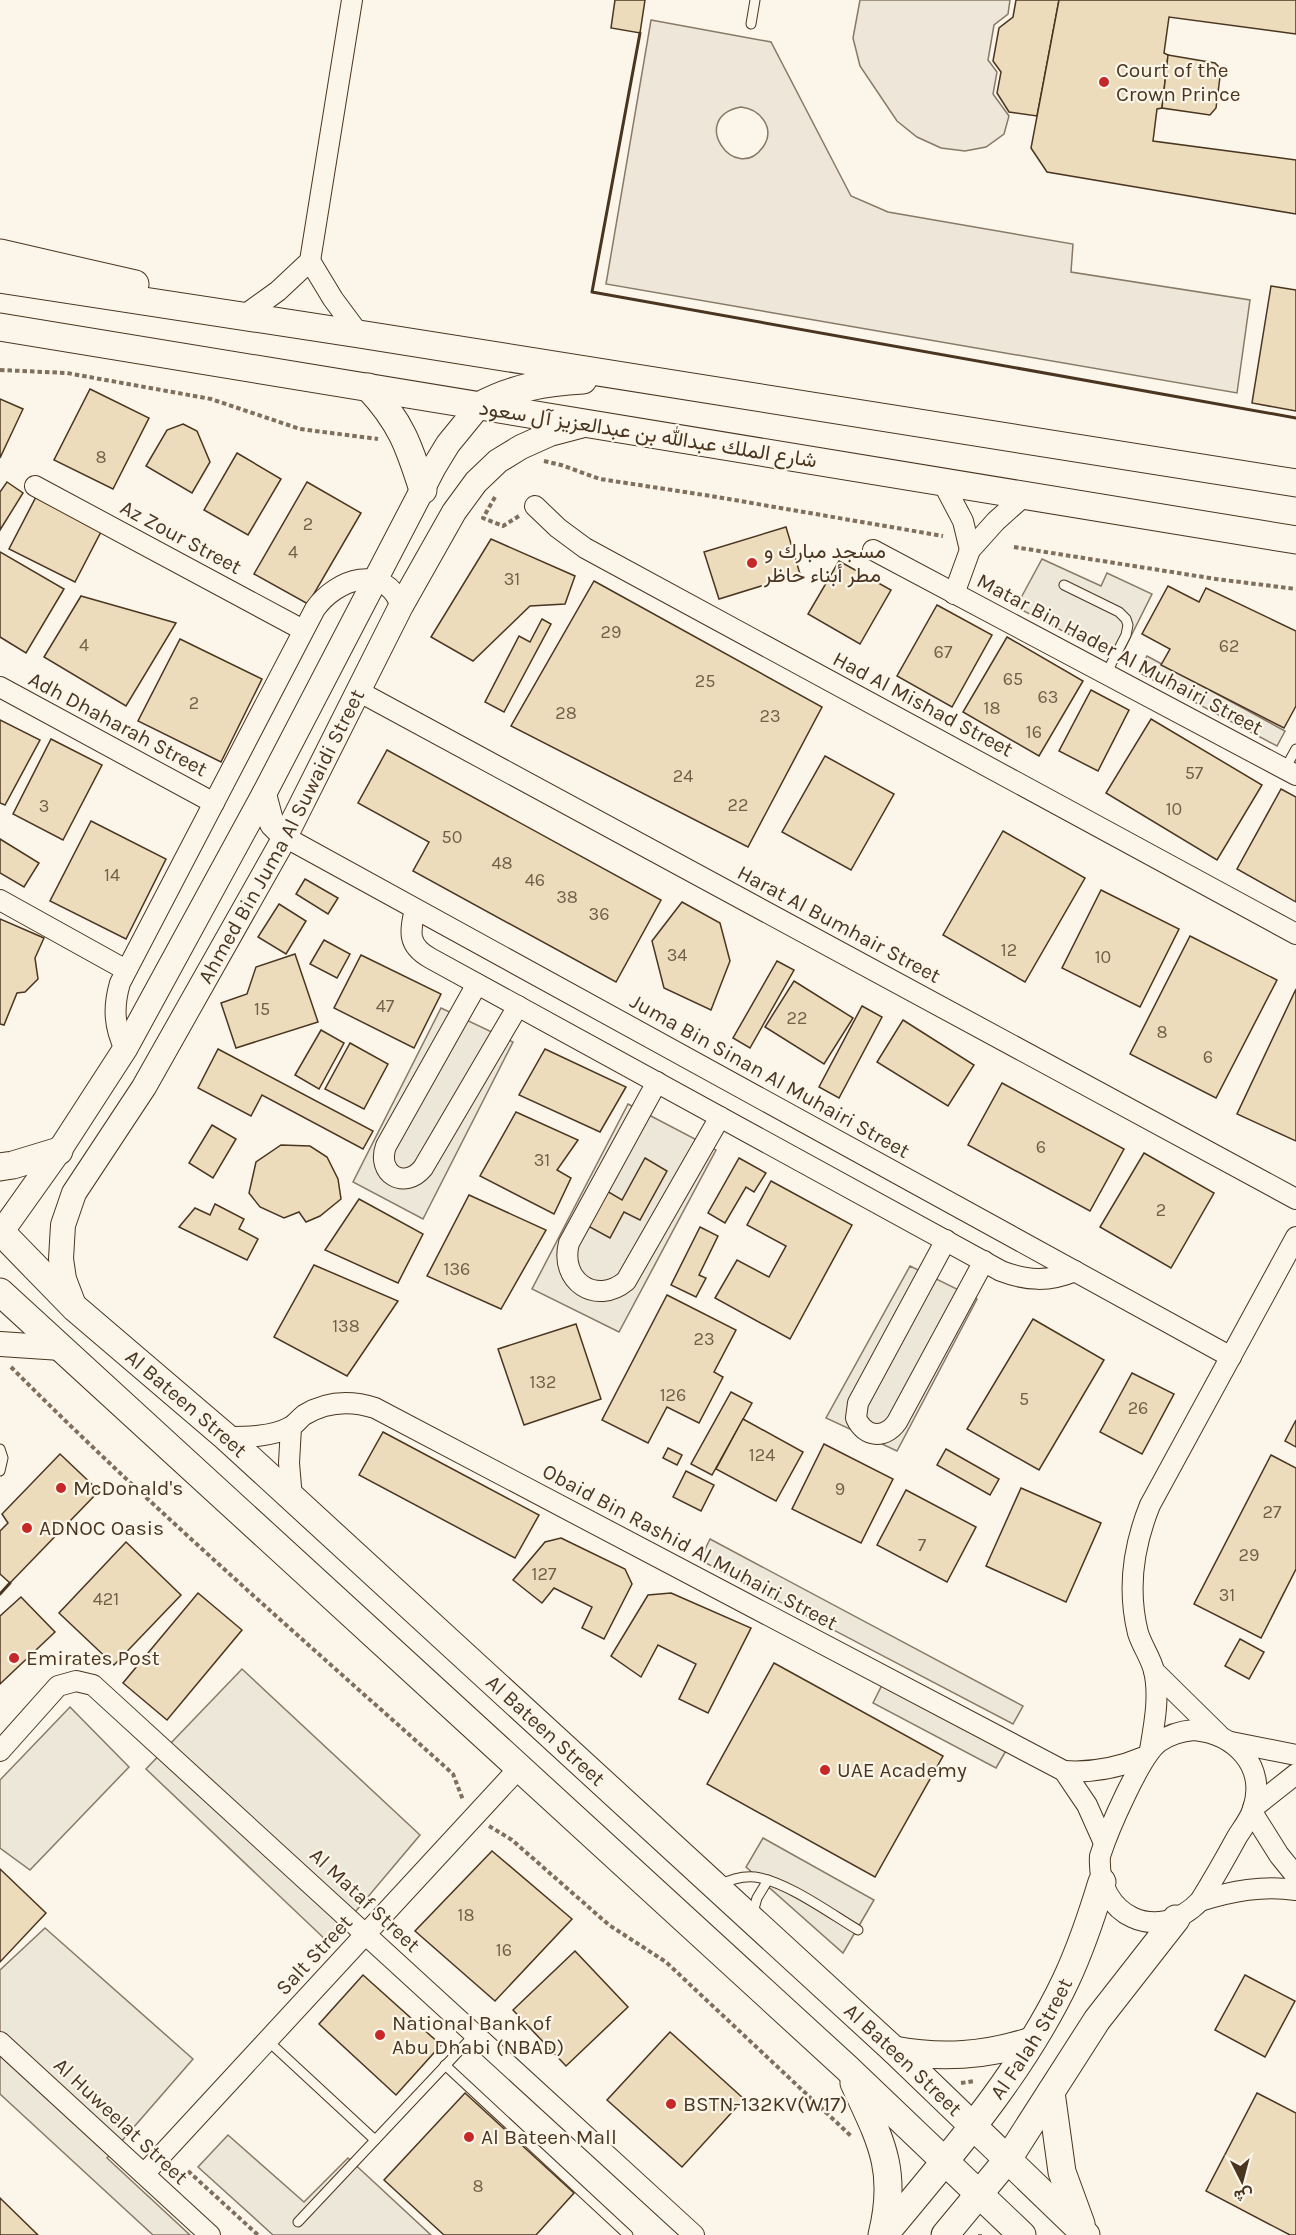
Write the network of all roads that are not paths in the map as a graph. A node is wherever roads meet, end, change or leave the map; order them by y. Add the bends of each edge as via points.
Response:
1 (352, 0) edge
2 (755, 0) edge
3 (751, 24) dead end
4 (0, 253) edge
5 (310, 261) junction
6 (0, 279) edge
7 (242, 317) junction
8 (0, 327) edge
9 (359, 334) junction
10 (635, 378) junction
11 (368, 387) junction
12 (479, 406) junction
13 (589, 424) junction
14 (943, 483) junction
15 (1296, 483) edge
16 (35, 486) dead end
17 (423, 490) junction
18 (1024, 496) junction
19 (535, 506) road end
20 (1296, 540) edge
21 (873, 550) dead end
22 (970, 550) junction
23 (376, 580) junction
24 (1064, 585) dead end
25 (954, 594) junction
26 (401, 606) junction
27 (303, 630) junction
28 (1106, 674) junction
29 (0, 687) edge
30 (358, 691) junction
31 (1296, 749) edge
32 (1291, 772) edge
33 (264, 794) junction
34 (214, 803) junction
35 (285, 837) junction
36 (0, 900) edge
37 (415, 909) junction
38 (1296, 934) edge
39 (126, 970) junction
40 (477, 984) junction
41 (518, 1006) junction
42 (125, 1049) junction
43 (657, 1082) junction
44 (720, 1117) junction
45 (60, 1149) junction
46 (0, 1167) edge
47 (89, 1171) junction
48 (1296, 1199) edge
49 (0, 1233) edge
50 (1296, 1237) edge
51 (946, 1240) junction
52 (984, 1261) junction
53 (1288, 1269) edge
54 (1075, 1271) junction
55 (0, 1292) edge
56 (75, 1308) junction
57 (0, 1344) edge
58 (62, 1348) junction
59 (1231, 1357) junction
60 (291, 1427) junction
61 (226, 1437) junction
62 (0, 1449) edge
63 (0, 1471) edge
64 (292, 1498) junction
65 (1154, 1671) junction
66 (1225, 1738) junction
67 (0, 1750) edge
68 (1147, 1754) junction
69 (1296, 1755) edge
70 (519, 1768) junction
71 (1064, 1772) junction
72 (1296, 1774) edge
73 (1253, 1810) junction
74 (1104, 1843) junction
75 (1296, 1876) edge
76 (768, 1880) junction
77 (1102, 1882) junction
78 (717, 1887) junction
79 (1296, 1890) edge
80 (1200, 1901) junction
81 (751, 1919) junction
82 (1176, 1919) junction
83 (858, 1930) dead end
84 (366, 1934) junction
85 (475, 2034) junction
86 (267, 2040) junction
87 (1031, 2041) junction
88 (0, 2042) edge
89 (894, 2050) junction
90 (446, 2065) junction
91 (847, 2068) junction
92 (1051, 2092) junction
93 (974, 2126) junction
94 (375, 2140) junction
95 (1008, 2160) junction
96 (945, 2161) junction
97 (144, 2174) junction
98 (979, 2195) junction
99 (298, 2222) dead end
100 (210, 2235) edge
101 (628, 2235) edge
102 (694, 2235) edge
103 (883, 2235) edge
104 (945, 2235) edge
105 (1022, 2235) edge
106 (1086, 2235) edge

1 - 5 street
2 - 3 lane
4 - 7 main road via 170,292
5 - 7 street
5 - 9 street
6 - 7 main road
7 - 9 main road
8 - 11 main road, شارع الملك عبدالله بن عبدالعزيز آل سعود
9 - 10 main road
10 - 12 main road via 527,386
10 - 15 main road
11 - 12 main road, شارع الملك عبدالله بن عبدالعزيز آل سعود
11 - 17 main road via 399,425
12 - 13 main road, شارع الملك عبدالله بن عبدالعزيز آل سعود
12 - 17 street, Ahmed Bin Juma Al Suwaidi Street via 448,444
13 - 14 main road, شارع الملك عبدالله بن عبدالعزيز آل سعود
13 - 26 street, Ahmed Bin Juma Al Suwaidi Street via 550,434 521,447 498,461 476,482 454,512
14 - 18 main road, شارع الملك عبدالله بن عبدالعزيز آل سعود
14 - 22 street, Matar Bin Hader Al Muhairi Street via 957,508
16 - 27 street, Az Zour Street
17 - 23 street, Ahmed Bin Juma Al Suwaidi Street
18 - 20 main road, شارع الملك عبدالله بن عبدالعزيز آل سعود
18 - 22 street, Matar Bin Hader Al Muhairi Street
19 - 38 street, Had Al Mishad Street via 585,548
21 - 25 street, Matar Bin Hader Al Muhairi Street
22 - 25 street, Matar Bin Hader Al Muhairi Street
23 - 26 street via 395,592
23 - 27 street via 352,581 331,591
23 - 33 street, Ahmed Bin Juma Al Suwaidi Street
24 - 28 lane via 1126,619 1126,635
25 - 28 street, Matar Bin Hader Al Muhairi Street
26 - 30 street, Ahmed Bin Juma Al Suwaidi Street
27 - 34 street
28 - 32 street, Matar Bin Hader Al Muhairi Street
29 - 34 street, Adh Dhaharah Street
30 - 35 street, Ahmed Bin Juma Al Suwaidi Street
30 - 48 street, Harat Al Bumhair Street
31 - 32 lane
33 - 35 street via 272,824
33 - 42 street, Ahmed Bin Juma Al Suwaidi Street
34 - 39 street
35 - 37 street, Juma Bin Sinan Al Muhairi Street
35 - 47 street, Ahmed Bin Juma Al Suwaidi Street via 144,1087
36 - 39 street
37 - 40 street via 411,934 420,951
37 - 54 street, Juma Bin Sinan Al Muhairi Street
39 - 42 street via 115,1010
40 - 41 street
40 - 41 street via 386,1146 383,1160 397,1177 412,1178 423,1168
41 - 43 street
42 - 45 street, Ahmed Bin Juma Al Suwaidi Street
43 - 44 street
43 - 44 street via 569,1243 570,1272 582,1286 600,1292 626,1281
44 - 51 street
45 - 46 main road
45 - 47 street via 74,1166
45 - 49 street, Ahmed Bin Juma Al Suwaidi Street
47 - 56 street, Ahmed Bin Juma Al Suwaidi Street via 66,1210 61,1238 64,1279
49 - 56 main road, Al Bateen Street
50 - 53 street
51 - 52 street
51 - 52 street via 858,1403 856,1418 864,1431 887,1433 897,1422
52 - 54 street via 1026,1279 1051,1279
53 - 59 street
54 - 59 street, Juma Bin Sinan Al Muhairi Street
55 - 58 main road, Al Bateen Street
56 - 61 main road, Al Bateen Street
57 - 58 street
58 - 70 main road, Al Bateen Street
59 - 65 street via 1150,1505 1136,1547 1134,1612
60 - 61 street, Obaid Bin Rashid Al Muhairi Street via 259,1435
60 - 64 street
60 - 71 street, Obaid Bin Rashid Al Muhairi Street via 311,1411 330,1404 350,1402 375,1408
61 - 64 main road, Al Bateen Street
62 - 63 lane
64 - 78 main road, Al Bateen Street
65 - 66 street
65 - 68 street via 1155,1711
66 - 68 street via 1207,1731 1182,1731 1159,1742
66 - 69 street
66 - 73 street via 1248,1760 1253,1771
67 - 84 street, Al Mataf Street via 58,1686 76,1681 93,1685
68 - 71 street via 1113,1768
68 - 74 street
70 - 84 street, Salt Street
70 - 91 main road, Al Bateen Street
71 - 74 street, Obaid Bin Rashid Al Muhairi Street via 1087,1805
72 - 73 street
73 - 75 street
73 - 80 street
74 - 77 street via 1099,1869
76 - 78 lane via 741,1877
76 - 81 lane
76 - 83 lane
77 - 82 street via 1115,1905 1131,1916 1149,1922
77 - 87 main road, Al Falah Street via 1066,1980
78 - 81 main road, Al Bateen Street
79 - 80 street via 1236,1891
80 - 82 street
81 - 89 main road, Al Bateen Street
82 - 92 main road via 1103,2012
84 - 85 street, Al Mataf Street
84 - 86 street, Salt Street
85 - 90 lane
85 - 102 street, Al Mataf Street
86 - 94 lane
86 - 97 street, Salt Street
87 - 89 main road via 964,2056 917,2055
87 - 93 main road, Al Falah Street
88 - 97 street, Al Huweelat Street
89 - 93 main road, Al Bateen Street
90 - 94 lane
90 - 101 lane
91 - 96 main road, Al Bateen Street
91 - 103 main road via 879,2138 888,2169
92 - 95 main road
92 - 106 main road via 1062,2172
93 - 95 main road, Al Bateen Street
93 - 96 main road, Al Falah Street
94 - 99 lane
95 - 98 main road
95 - 106 main road, Al Bateen Street
96 - 98 main road, Al Bateen Street
96 - 103 main road, Al Falah Street
97 - 100 street, Al Huweelat Street
98 - 104 main road
98 - 105 main road, Al Bateen Street

